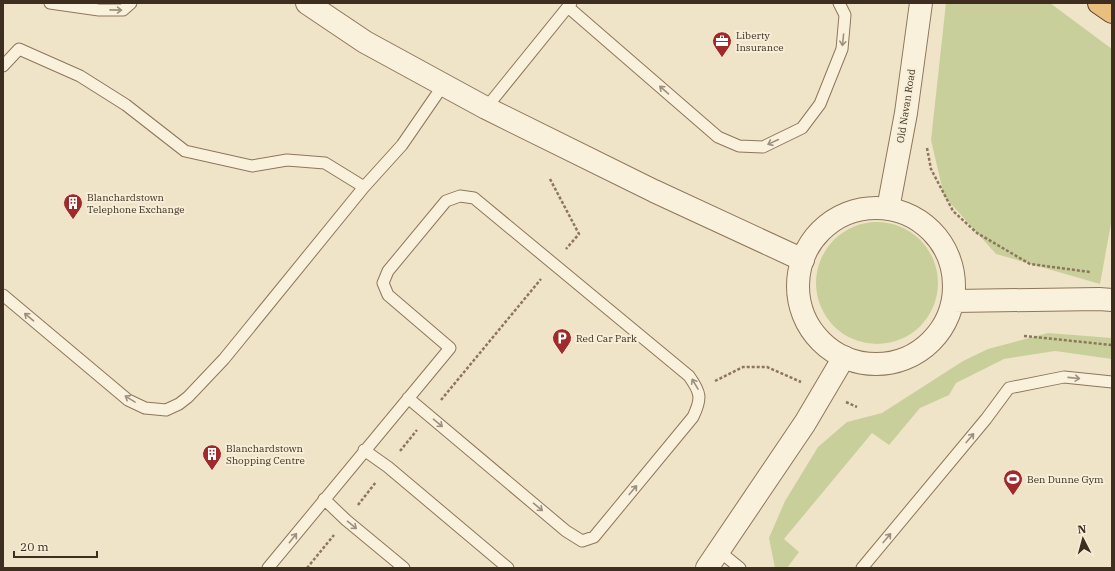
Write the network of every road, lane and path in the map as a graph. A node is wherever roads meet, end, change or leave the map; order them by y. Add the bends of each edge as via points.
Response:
1 (50, 3) edge
2 (131, 3) edge
3 (307, 3) edge
4 (839, 3) edge
5 (921, 3) edge
6 (1099, 3) edge
7 (569, 5) edge
8 (1112, 12) edge
9 (3, 66) edge
10 (444, 84) junction
11 (486, 108) junction
12 (926, 144) dead end
13 (550, 179) dead end
14 (364, 187) junction
15 (888, 209) junction
16 (803, 260) junction
17 (555, 264) junction
18 (1097, 273) dead end
19 (3, 295) edge
20 (1112, 300) edge
21 (953, 301) junction
22 (1024, 336) dead end
23 (1112, 345) edge
24 (844, 357) junction
25 (1112, 382) edge
26 (698, 388) junction
27 (824, 391) junction
28 (408, 398) junction
29 (857, 407) dead end
30 (428, 415) junction
31 (364, 450) junction
32 (388, 467) junction
33 (324, 498) junction
34 (346, 520) junction
35 (713, 560) edge
36 (268, 568) edge
37 (307, 568) edge
38 (404, 568) edge
39 (508, 568) edge
40 (740, 568) edge
41 (862, 568) edge

1 -> 2 lane via 99,10 123,10
3 - 10 street via 365,42
4 -> 7 lane via 845,15 842,49 820,104 802,128 763,146 740,146 718,137
5 - 15 street, Old Navan Road via 906,113
6 - 8 highway
7 - 11 lane
9 - 14 lane via 19,49 80,76 126,105 185,151 252,166 287,160 325,162
10 - 11 street
10 - 14 lane via 402,145
11 - 16 street via 654,191
12 - 18 path via 931,169 954,211 977,233 1030,264
13 - 17 path via 579,234
14 -> 19 lane via 224,359 188,397 166,410 145,408 128,400
15 - 16 street via 859,210 834,221 809,246
15 - 21 street via 912,217 928,227 941,241 953,270
16 - 24 street via 798,293 806,320 822,342
26 -> 17 lane via 689,376
17 - 28 lane via 474,198 460,196 446,201 388,271 383,283 388,295 450,348
17 - 30 path via 510,314
20 - 21 street
21 - 24 street via 948,318 938,334 921,350 900,361 876,364
22 - 23 path
24 - 27 street
41 -> 25 lane via 1009,388 1064,377
26 - 27 path via 743,367 767,367
30 -> 26 lane via 582,541 594,537 693,417 700,398
27 - 29 path
27 - 35 street
28 - 30 lane
28 - 31 lane
30 - 32 path
31 - 32 lane
31 - 33 lane
32 - 34 path
32 - 39 lane
33 - 34 lane
36 -> 33 lane
34 - 37 path
34 -> 38 lane
35 - 40 lane

